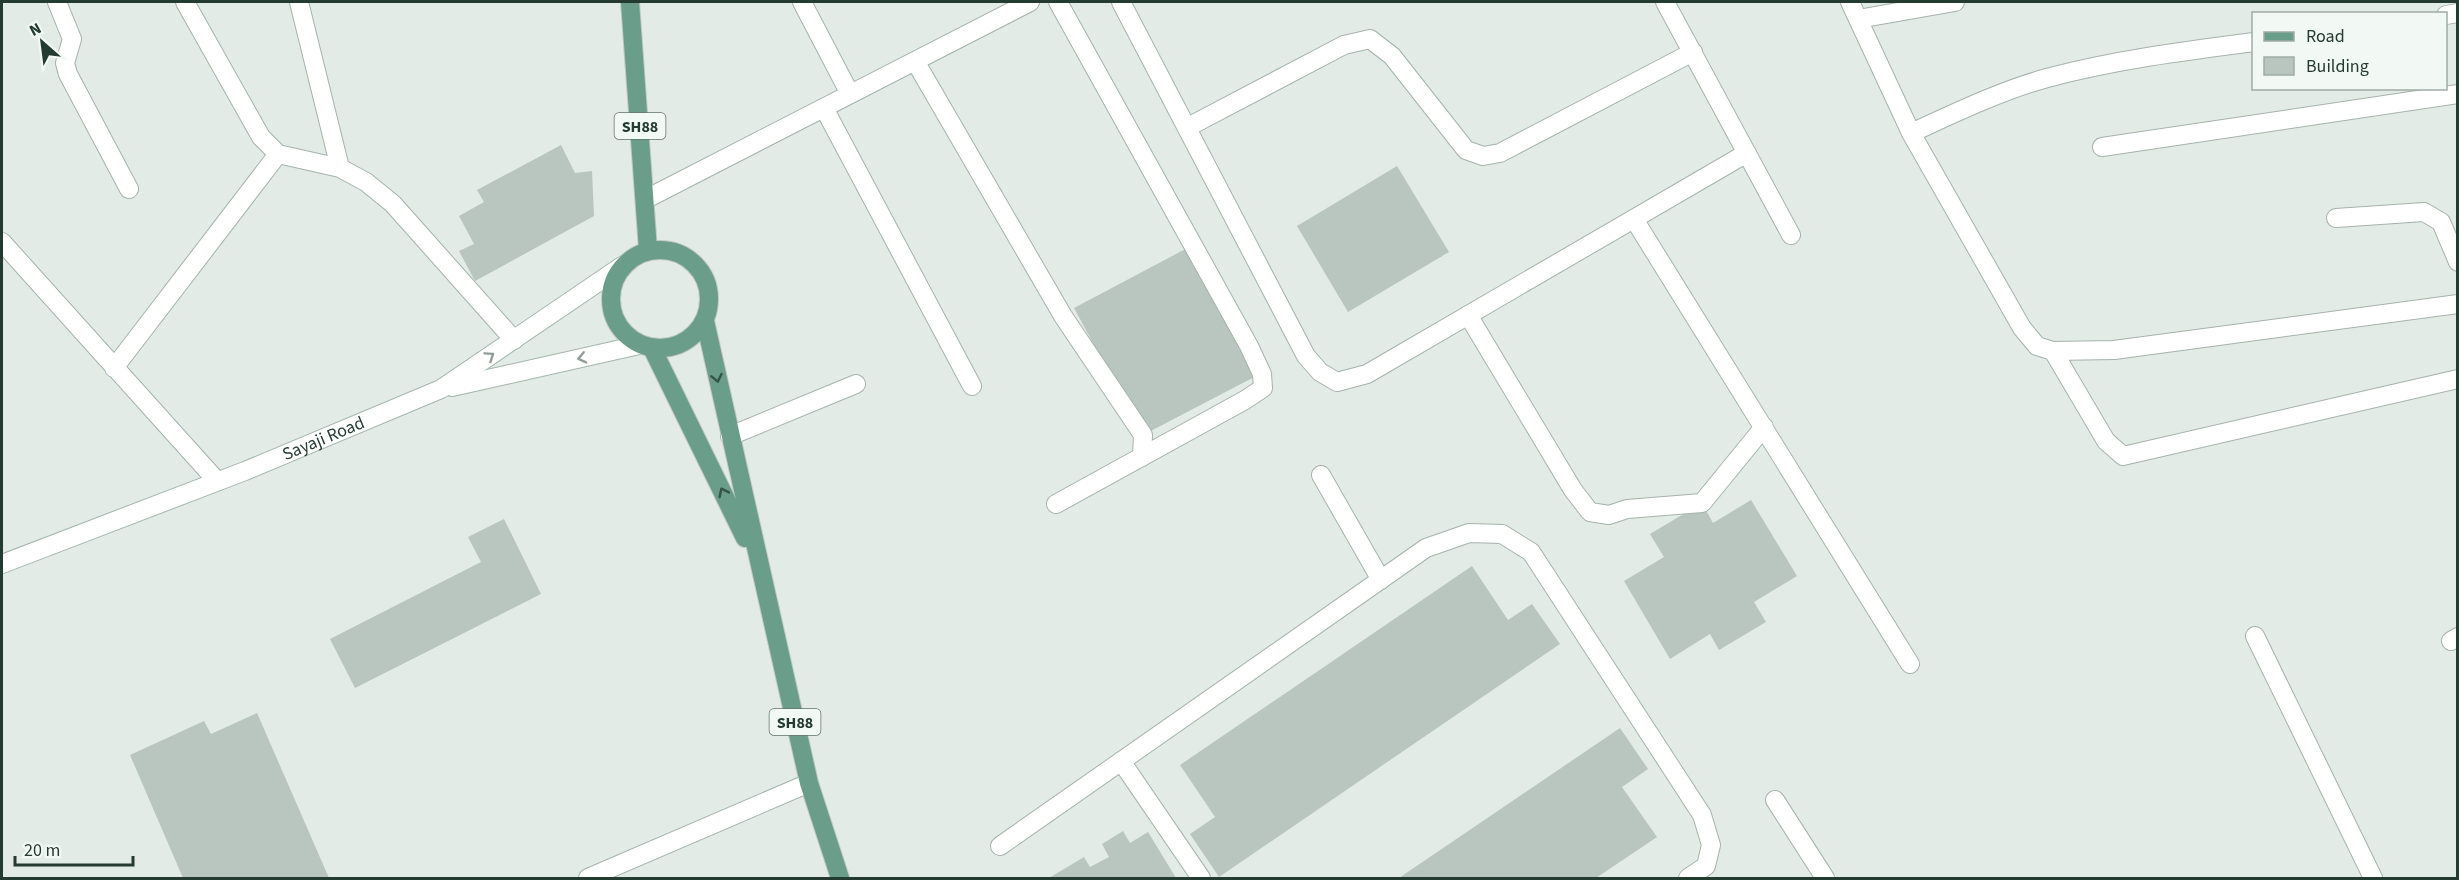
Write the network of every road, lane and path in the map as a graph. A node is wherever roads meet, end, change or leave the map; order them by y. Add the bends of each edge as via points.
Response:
1 (57, 2) edge
2 (185, 2) edge
3 (298, 2) edge
4 (630, 2) edge
5 (802, 2) edge
6 (1030, 2) edge
7 (1058, 2) edge
8 (1121, 2) edge
9 (1665, 2) edge
10 (1850, 2) edge
11 (1955, 2) edge
12 (1858, 19) junction
13 (2252, 42) edge
14 (1693, 52) junction
15 (915, 61) junction
16 (850, 94) junction
17 (2457, 94) edge
18 (824, 108) junction
19 (1188, 127) junction
20 (1911, 133) junction
21 (2102, 147) dead end
22 (278, 153) junction
23 (1747, 153) junction
24 (340, 168) junction
25 (129, 189) dead end
26 (646, 198) junction
27 (2336, 218) dead end
28 (1634, 219) junction
29 (1791, 235) dead end
30 (2, 243) edge
31 (648, 250) junction
32 (2457, 262) edge
33 (622, 266) junction
34 (2457, 304) edge
35 (1468, 315) junction
36 (705, 321) junction
37 (514, 340) junction
38 (646, 347) junction
39 (2053, 351) junction
40 (114, 368) junction
41 (2457, 379) edge
42 (856, 384) dead end
43 (972, 386) dead end
44 (441, 389) junction
45 (1764, 427) junction
46 (730, 436) junction
47 (1142, 457) junction
48 (1321, 476) dead end
49 (217, 481) junction
50 (1056, 504) dead end
51 (758, 563) junction
52 (2, 564) edge
53 (1381, 580) junction
54 (2255, 636) dead end
55 (1911, 664) dead end
56 (1121, 761) junction
57 (809, 783) junction
58 (1775, 800) dead end
59 (1000, 846) dead end
60 (588, 879) edge
61 (840, 879) edge
62 (1201, 879) edge
63 (1688, 879) edge
64 (1825, 879) edge
65 (2373, 879) edge

1 - 25 street via 72,39 65,63 68,74
2 - 22 street via 261,137
3 - 24 street
4 - 26 main road, SH88
5 - 16 street
6 - 15 street
7 - 47 street via 1262,374 1263,388
8 - 19 street
9 - 14 street
10 - 12 street
11 - 12 street
12 - 20 street
13 - 20 street via 2136,58 2045,79
14 - 19 street via 1500,153 1483,156 1466,150 1392,56 1370,39 1344,45
14 - 23 street
15 - 16 street
15 - 47 street via 1062,316 1143,435
16 - 18 street
17 - 21 street
18 - 26 street
18 - 43 street
19 - 35 street via 1306,356 1320,372 1337,382 1367,374
20 - 39 street via 2022,328 2037,346
22 - 24 street
22 - 40 street
23 - 28 street
23 - 29 street
24 - 37 street via 366,182 393,204
26 - 31 main road, SH88
27 - 32 street via 2424,212 2441,222
28 - 35 street
28 - 45 street
30 - 40 street
31 - 33 main road
31 - 36 main road via 676,252 698,268 709,294
33 - 37 street, Sayaji Road
33 - 38 main road via 610,295 616,324
34 - 39 street via 2114,350
35 - 45 street via 1590,512 1609,515 1627,509 1702,503
36 - 38 main road via 692,337 673,347
36 -> 46 main road, SH88
44 -> 37 street, Sayaji Road
38 -> 44 street
51 -> 38 main road, SH88
39 - 41 street via 2106,441 2123,456
40 - 49 street
42 - 46 street
44 - 49 street, Sayaji Road
45 - 55 street
46 - 51 main road, SH88
47 - 50 street
48 - 53 street
49 - 52 street, Sayaji Road
51 - 57 main road, SH88
53 - 56 street
53 - 63 street via 1426,548 1469,533 1502,534 1531,552 1702,816 1711,845 1706,866
54 - 65 street
56 - 59 street
56 - 62 street
57 - 60 street
57 - 61 main road, SH88
58 - 64 street

